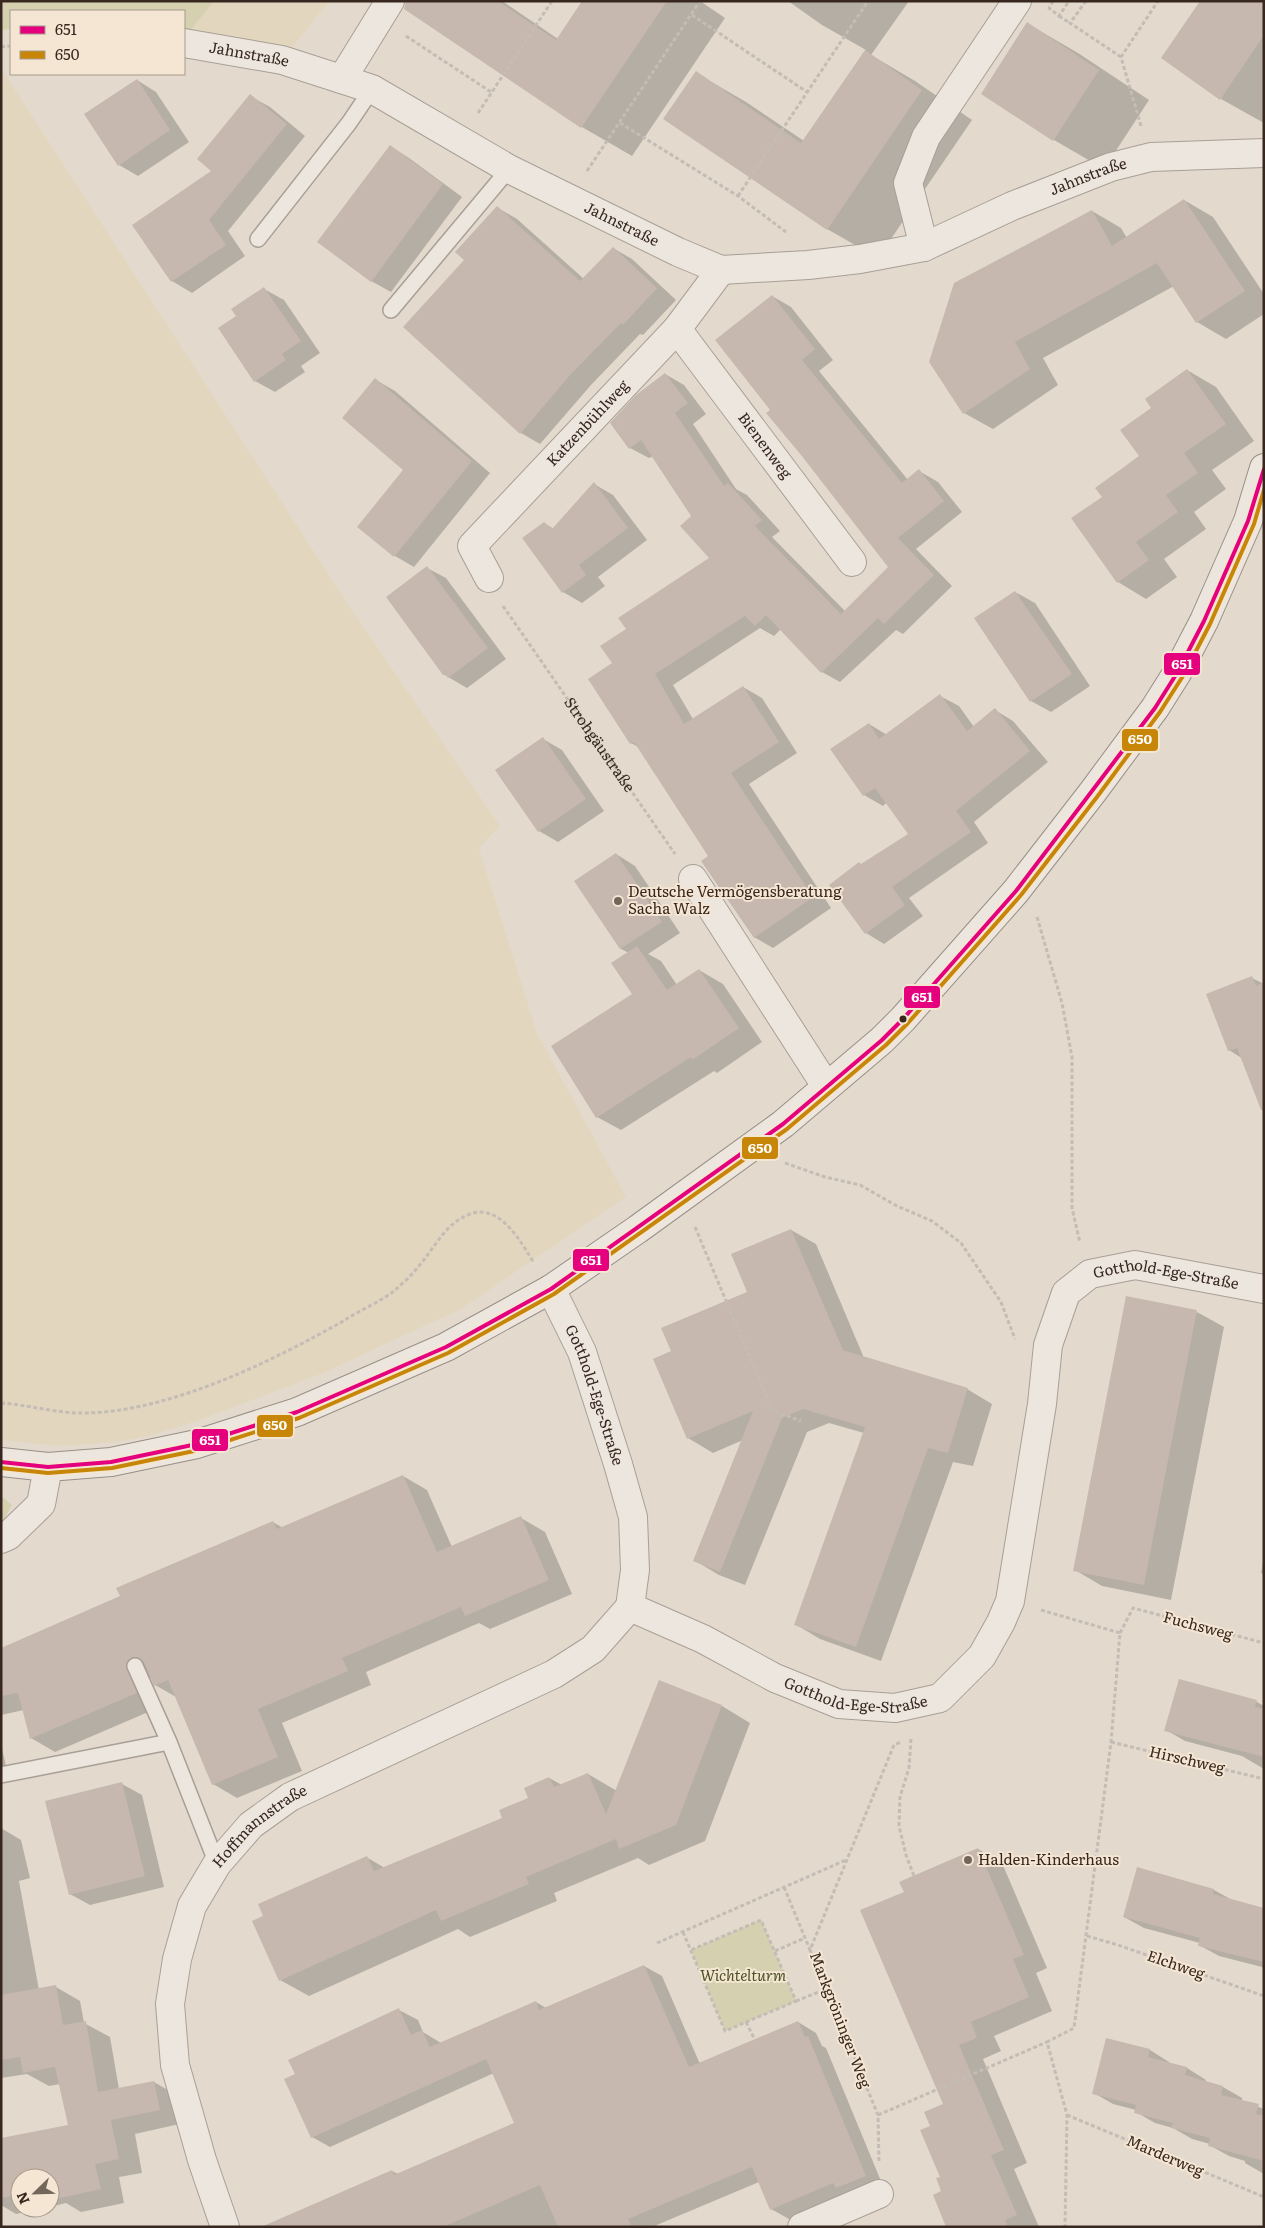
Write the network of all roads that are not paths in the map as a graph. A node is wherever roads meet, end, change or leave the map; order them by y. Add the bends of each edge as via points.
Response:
1 (390, 1) edge
2 (1017, 1) edge
3 (185, 43) edge
4 (342, 79) junction
5 (372, 89) junction
6 (1264, 153) edge
7 (509, 169) junction
8 (258, 239) dead end
9 (924, 247) junction
10 (722, 270) junction
11 (391, 310) dead end
12 (677, 329) junction
13 (1264, 468) edge
14 (852, 562) dead end
15 (489, 578) road end
16 (692, 879) road end
17 (826, 1086) junction
18 (551, 1289) junction
19 (1264, 1289) edge
20 (1, 1462) edge
21 (48, 1467) junction
22 (1, 1539) edge
23 (630, 1607) junction
24 (135, 1666) dead end
25 (169, 1742) junction
26 (1, 1776) edge
27 (217, 1864) junction
28 (879, 2194) road end
29 (225, 2227) edge
30 (802, 2227) edge

1 - 4 street
2 - 9 street via 926,138 908,182
3 - 4 street, Jahnstraße via 282,60
4 - 5 street, Jahnstraße
5 - 7 street, Jahnstraße
5 - 8 lane
6 - 9 street, Jahnstraße via 1151,157 1111,167 1012,206
7 - 10 street, Jahnstraße via 678,252
7 - 11 lane
9 - 10 street, Jahnstraße via 808,265
10 - 12 street, Katzenbühlweg
12 - 14 street, Bienenweg
12 - 15 street, Katzenbühlweg via 472,546
13 - 17 street via 1248,521 1204,621 1155,708 1016,891 903,1019
16 - 17 street
17 - 18 street via 783,1124
18 - 21 street via 446,1347 297,1412 196,1444 111,1462
18 - 23 street, Gotthold-Ege-Straße via 582,1352 633,1516 635,1570
19 - 23 street, Gotthold-Ege-Straße via 1135,1265 1090,1274 1066,1293 1048,1344 1042,1404 1010,1601 982,1656 940,1698 895,1708 839,1704 775,1678 703,1639
20 - 21 street
21 - 22 street via 41,1504
23 - 27 street, Hoffmannstraße via 593,1649 554,1674 290,1797 251,1825
24 - 25 lane
25 - 26 lane
25 - 27 lane
27 - 29 street, Hoffmannstraße via 192,1906 177,1959 170,2004 175,2065
28 - 30 street

